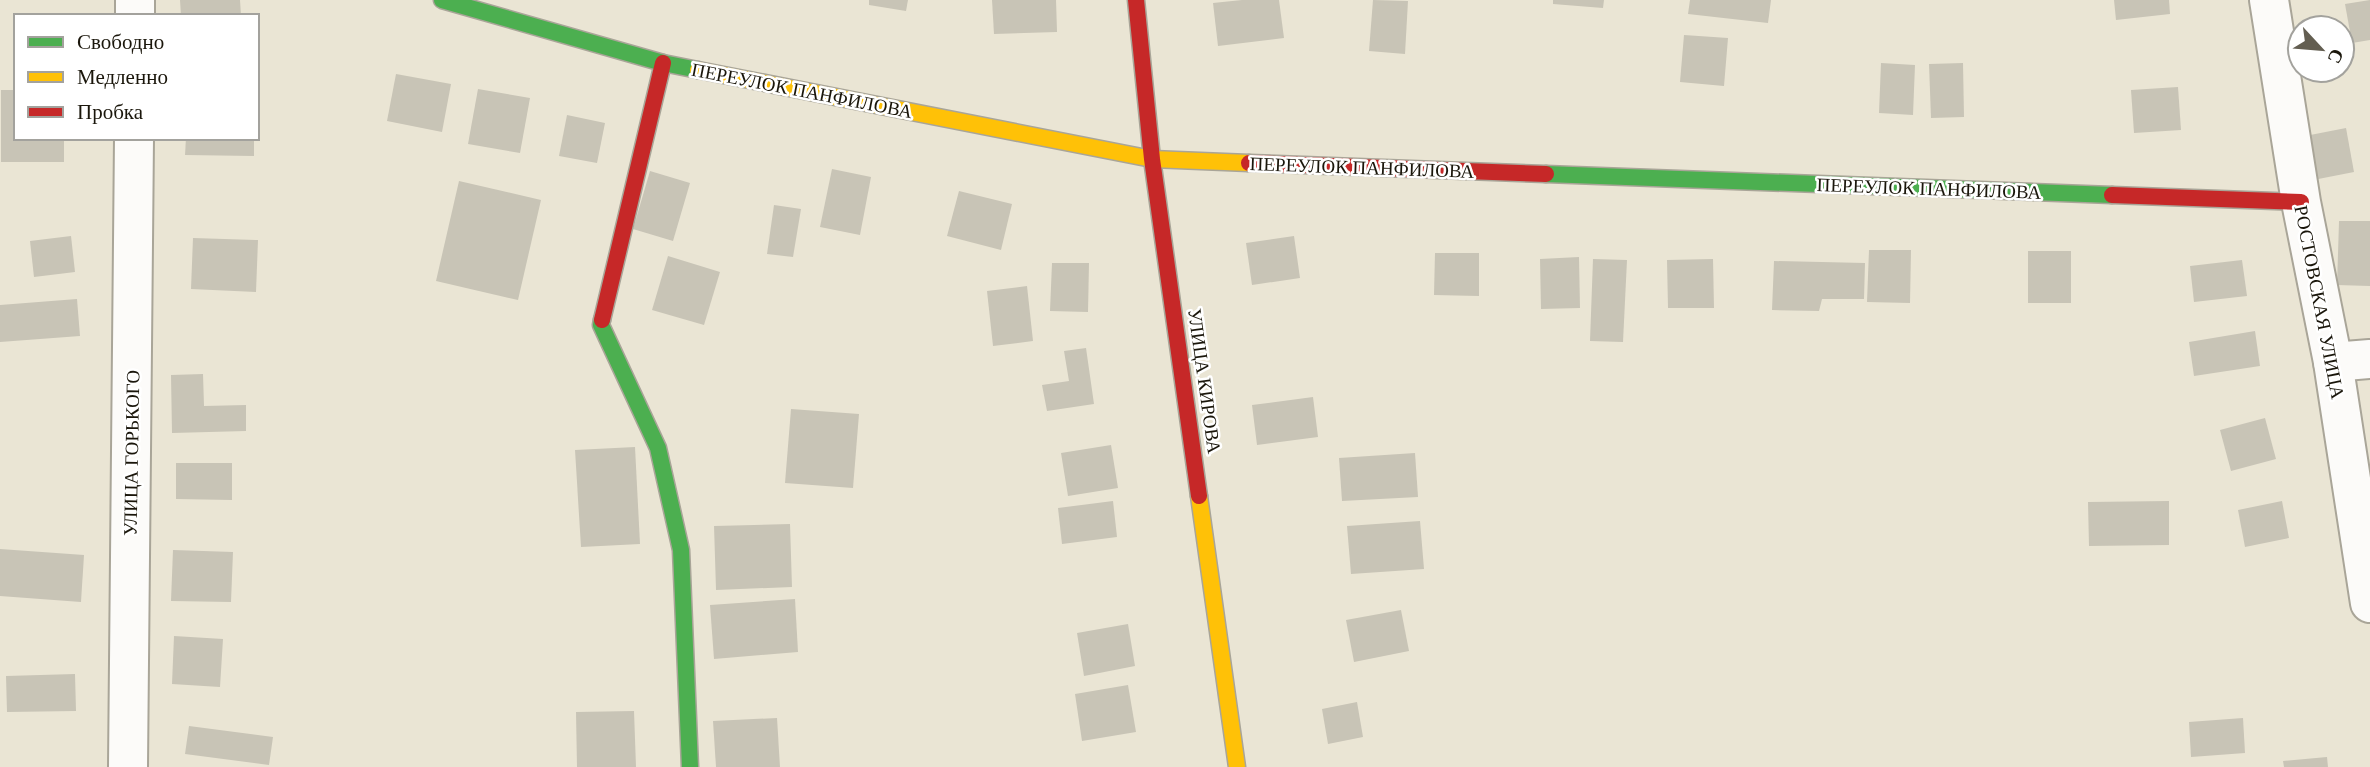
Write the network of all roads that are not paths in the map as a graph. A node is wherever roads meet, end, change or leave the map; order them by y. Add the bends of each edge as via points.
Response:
1 (442, 0) edge
2 (1136, 0) edge
3 (2269, 0) edge
4 (663, 63) junction
5 (134, 140) edge
6 (1152, 159) junction
7 (2301, 202) junction
8 (2352, 360) edge
9 (2370, 603) edge
10 (128, 767) edge
11 (690, 767) edge
12 (1237, 767) edge

1 - 4 street, ПЕРЕУЛОК ПАНФИЛОВА
2 - 6 street, УЛИЦА КИРОВА
3 - 7 street, РОСТОВСКАЯ УЛИЦА
4 - 6 street, ПЕРЕУЛОК ПАНФИЛОВА
4 - 11 street via 601,325 658,448 681,550
5 - 10 street, УЛИЦА ГОРЬКОГО
6 - 7 street, ПЕРЕУЛОК ПАНФИЛОВА
6 - 12 street, УЛИЦА КИРОВА
7 - 8 street, РОСТОВСКАЯ УЛИЦА
8 - 9 street, РОСТОВСКАЯ УЛИЦА

